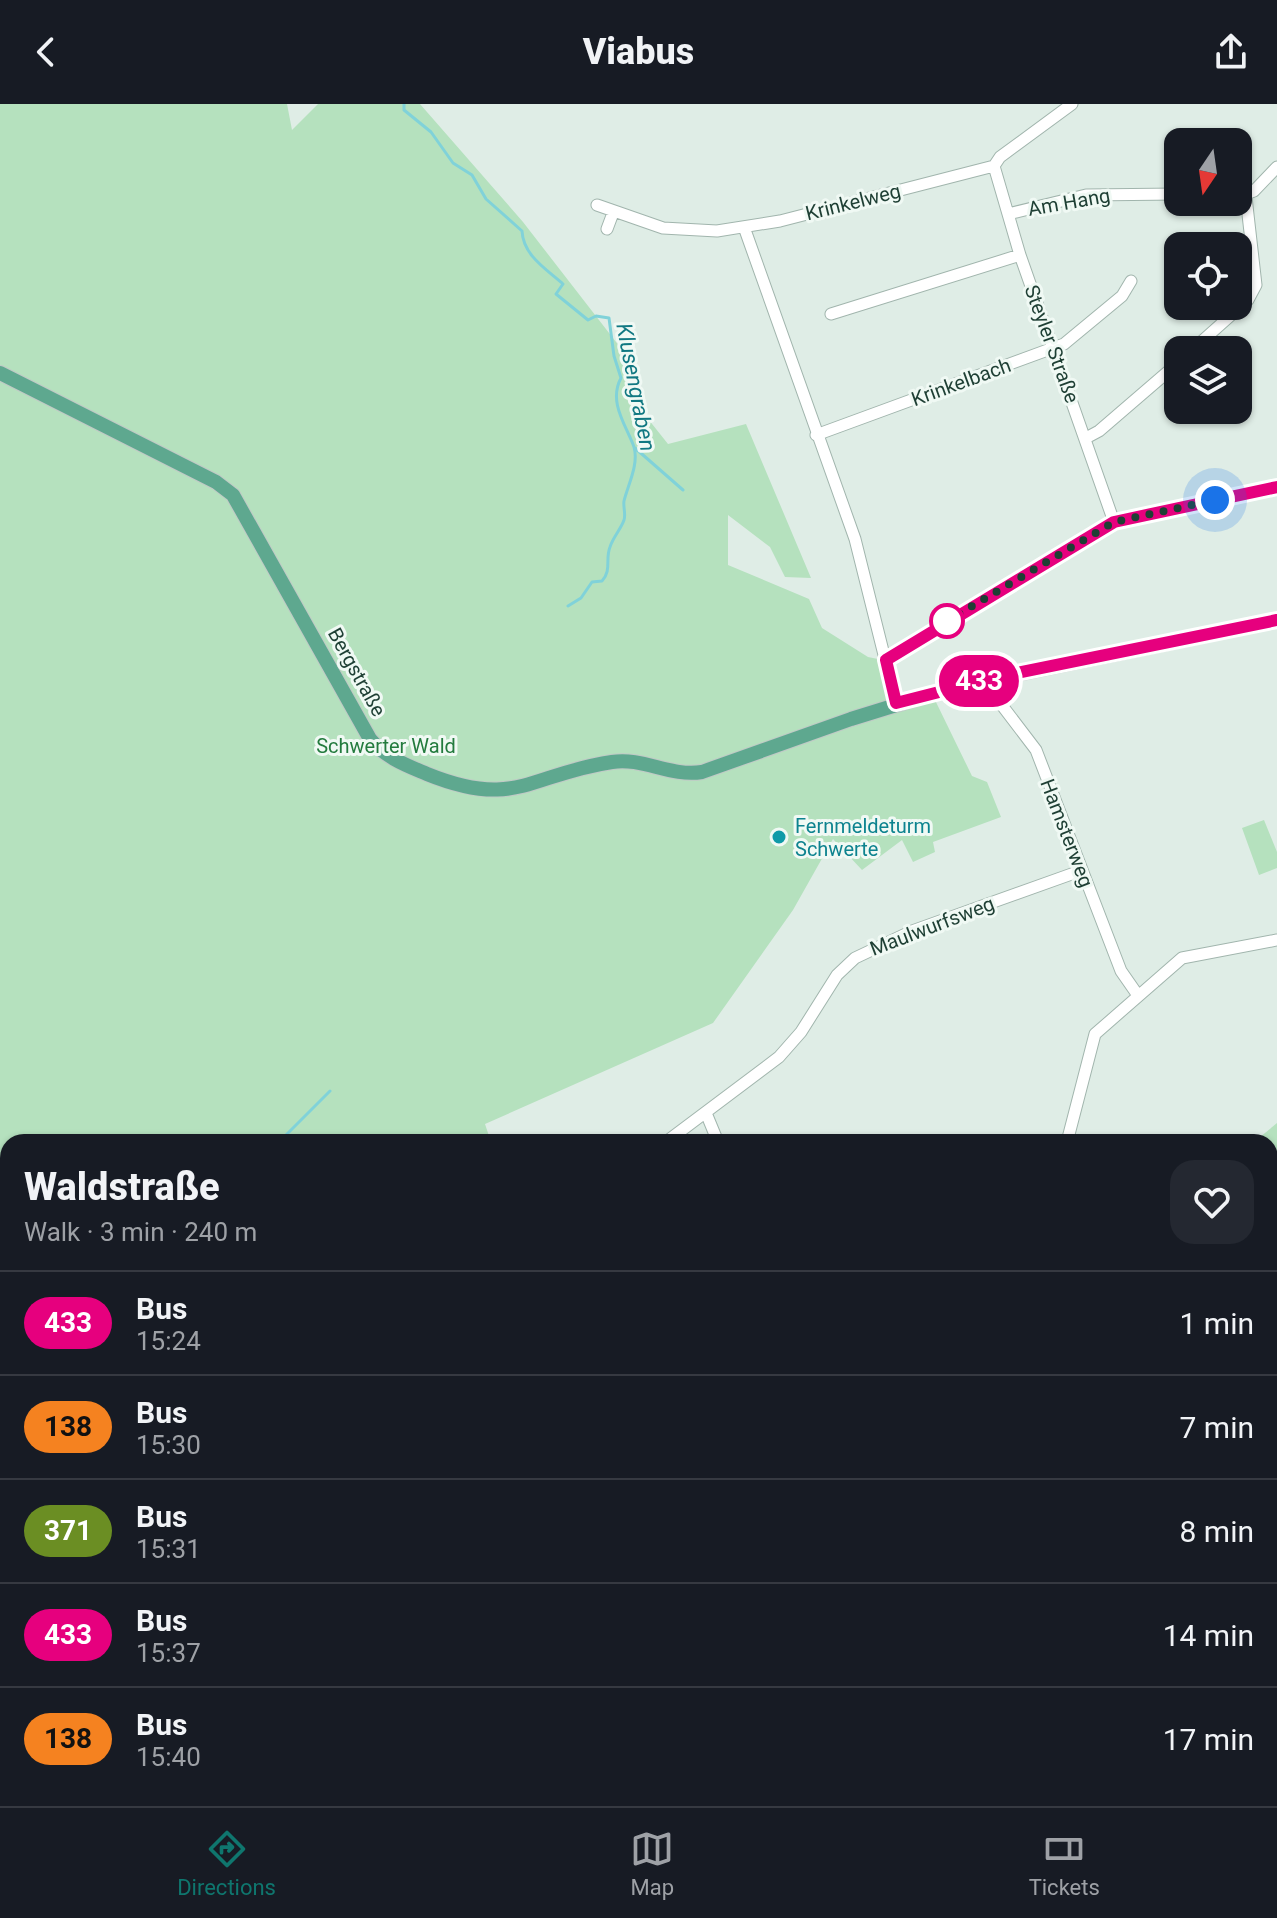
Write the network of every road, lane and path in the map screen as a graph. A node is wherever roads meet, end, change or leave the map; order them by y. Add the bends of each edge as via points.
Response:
1 (1072, 104) edge
2 (994, 166) junction
3 (1277, 167) edge
4 (1252, 188) edge
5 (1164, 194) edge
6 (597, 205) dead end
7 (613, 213) junction
8 (1008, 214) junction
9 (1245, 216) edge
10 (744, 227) junction
11 (607, 229) dead end
12 (1020, 255) junction
13 (1131, 281) dead end
14 (831, 314) dead end
15 (1208, 336) edge
16 (1054, 349) junction
17 (0, 373) edge
18 (1164, 375) edge
19 (816, 435) junction
20 (1086, 438) junction
21 (1277, 487) edge
22 (1114, 522) junction
23 (1277, 620) edge
24 (886, 660) junction
25 (986, 679) junction
26 (896, 703) junction
27 (1080, 871) junction
28 (1277, 940) edge
29 (1137, 994) junction
30 (706, 1113) junction
31 (677, 1134) edge
32 (715, 1134) edge
33 (1069, 1134) edge

1 - 2 street, Krinkelweg
2 - 8 street, Steyler Straße
2 - 10 street, Krinkelweg
3 - 4 street
5 - 8 street, Am Hang via 1086,195
6 - 7 street, Krinkelweg
7 - 10 street, Krinkelweg via 664,228
7 - 11 street
8 - 12 street, Steyler Straße
9 - 15 street via 1256,285 1248,300
10 - 19 street
12 - 14 street
12 - 16 street, Steyler Straße
13 - 16 street, Krinkelbach via 1122,296
16 - 19 street, Krinkelbach
16 - 20 street, Steyler Straße
17 - 26 main road, Bergstraße via 233,495 370,739 394,759 449,782 501,791 624,761 682,774 702,772
18 - 20 street
19 - 24 street via 855,539
20 - 22 street, Steyler Straße
21 - 22 street
22 - 24 street
23 - 25 main road, Bergstraße
24 - 26 street
25 - 26 main road, Bergstraße
25 - 27 street, Hamsterweg via 1036,750
27 - 29 street, Hamsterweg via 1121,971
27 - 30 street, Maulwurfsweg via 912,931 855,958 787,1048
28 - 29 street via 1182,958
29 - 33 street via 1092,1039
30 - 31 street, Maulwurfsweg
30 - 32 street

